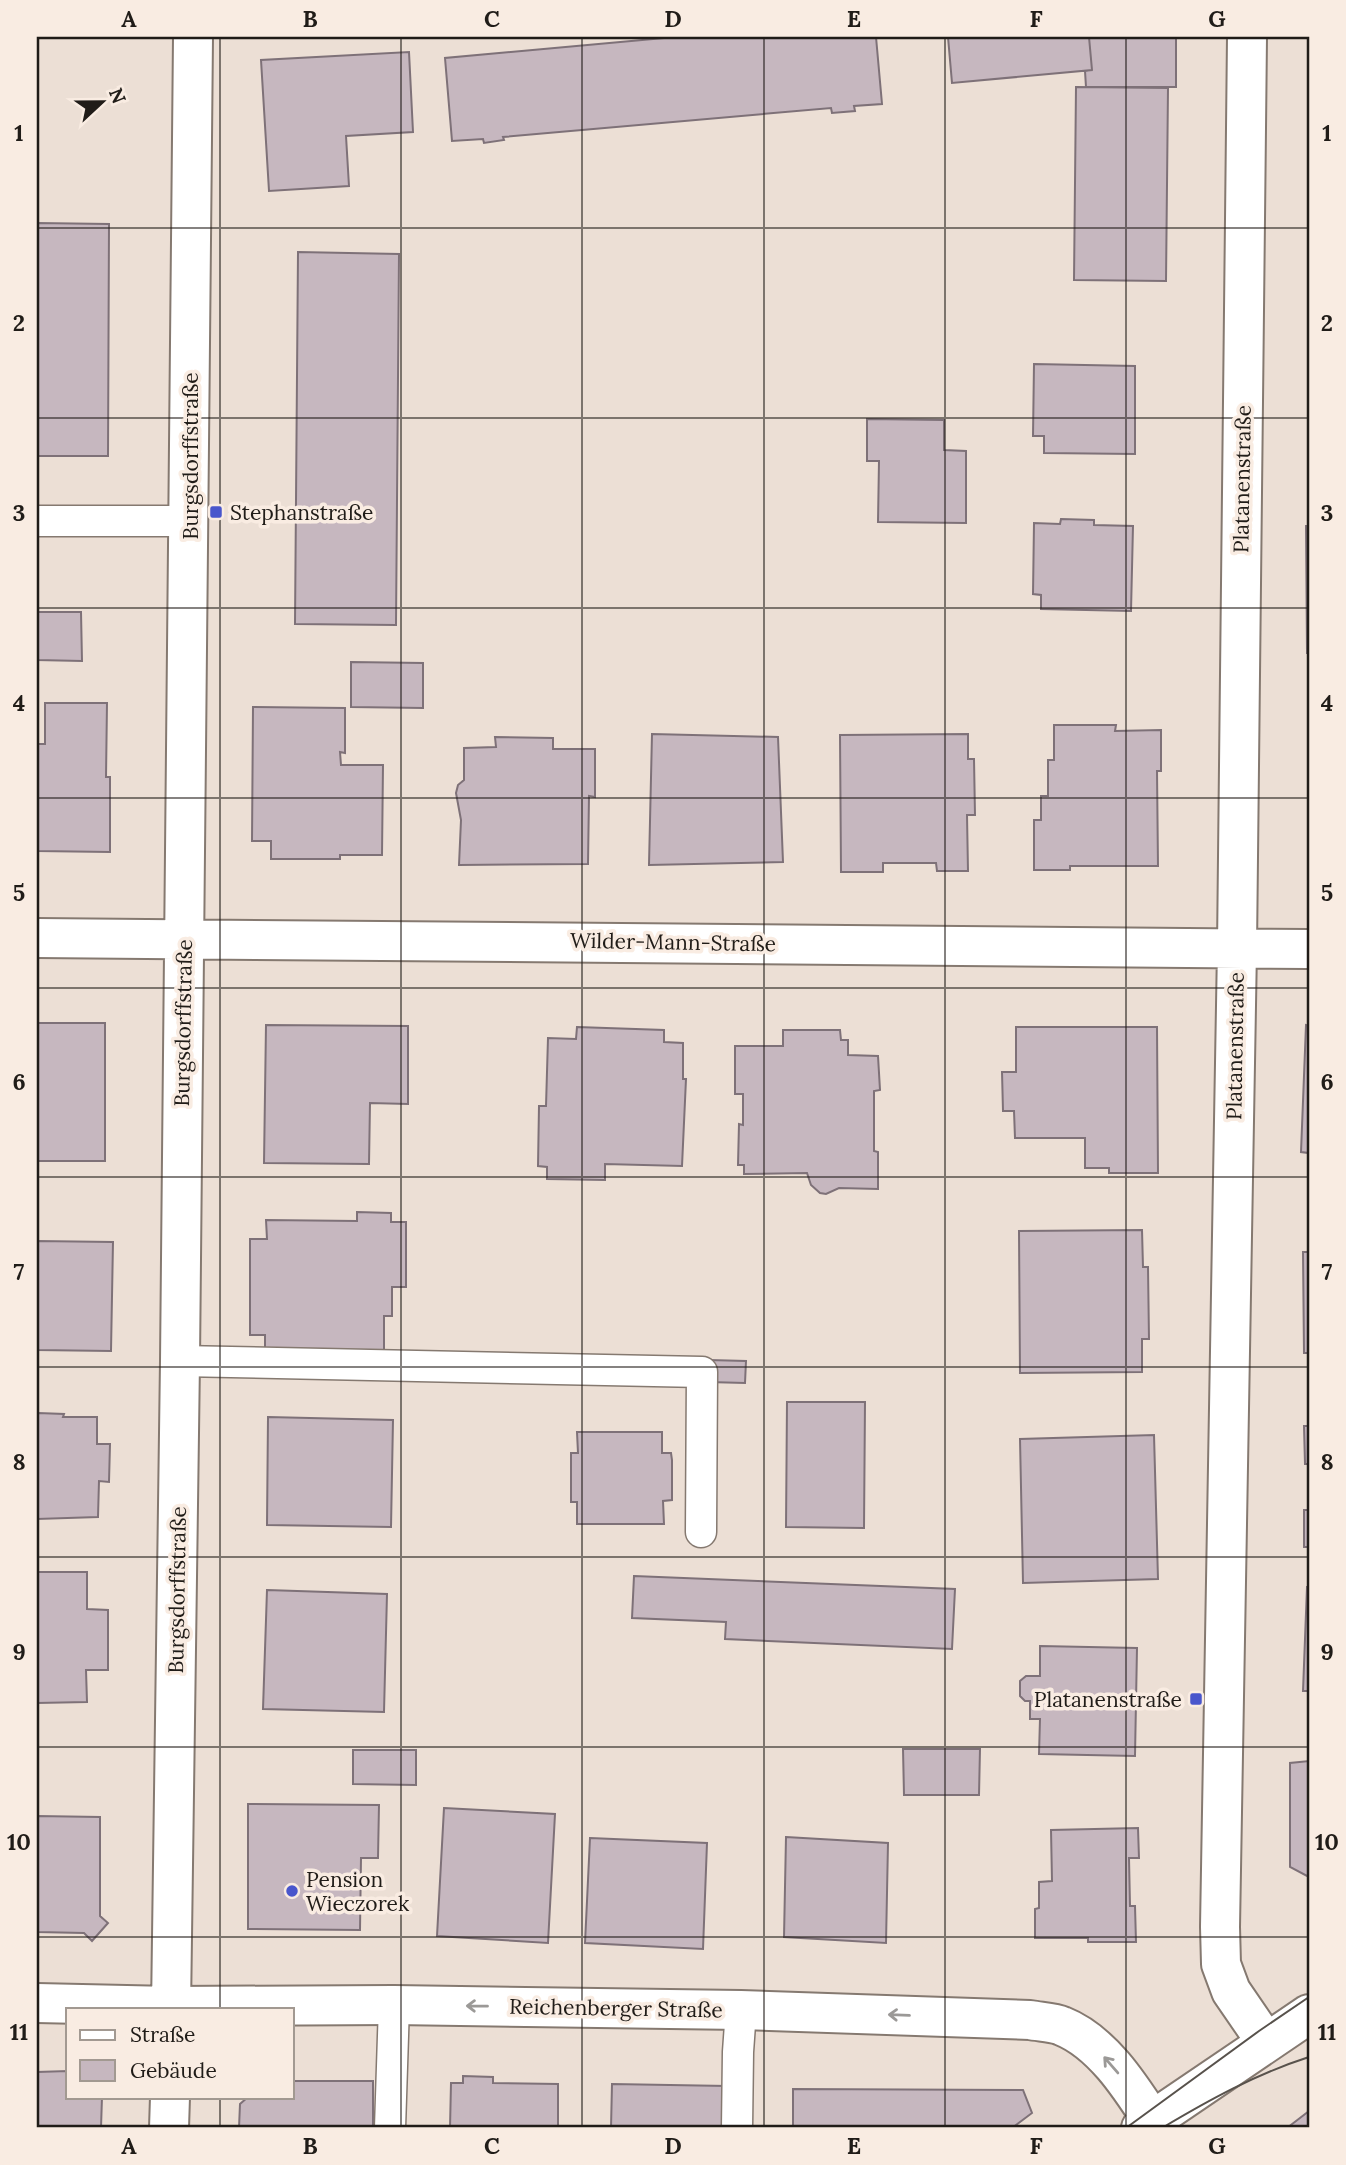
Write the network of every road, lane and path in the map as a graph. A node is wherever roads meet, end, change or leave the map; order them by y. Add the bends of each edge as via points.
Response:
1 (193, 37) edge
2 (1247, 37) edge
3 (37, 521) edge
4 (189, 521) junction
5 (37, 937) edge
6 (184, 938) junction
7 (1237, 948) junction
8 (1309, 949) edge
9 (180, 1361) junction
10 (701, 1532) dead end
11 (37, 2003) edge
12 (394, 2005) junction
13 (171, 2008) edge
14 (741, 2010) junction
15 (1308, 2016) edge
16 (1266, 2042) junction
17 (170, 2098) edge
18 (1146, 2124) edge
19 (169, 2128) edge
20 (390, 2128) edge
21 (737, 2128) edge

1 - 4 street, Burgsdorffstraße
2 - 7 street, Platanenstraße
3 - 4 lane
4 - 6 street, Burgsdorffstraße
5 - 6 street, Wilder-Mann-Straße
6 - 7 street, Wilder-Mann-Straße
6 - 9 street, Burgsdorffstraße
7 - 8 street, Wilder-Mann-Straße
7 - 16 street, Platanenstraße via 1220,1927 1221,1964 1231,1991
9 - 10 lane via 702,1372
9 - 13 street, Burgsdorffstraße
11 - 13 street, Reichenberger Straße
12 - 13 street, Reichenberger Straße
14 -> 12 street, Reichenberger Straße
12 - 20 lane
18 -> 14 street, Reichenberger Straße via 1124,2081 1092,2044 1062,2026 1030,2020
14 - 21 lane
15 - 16 street
16 - 18 street
17 - 19 street

